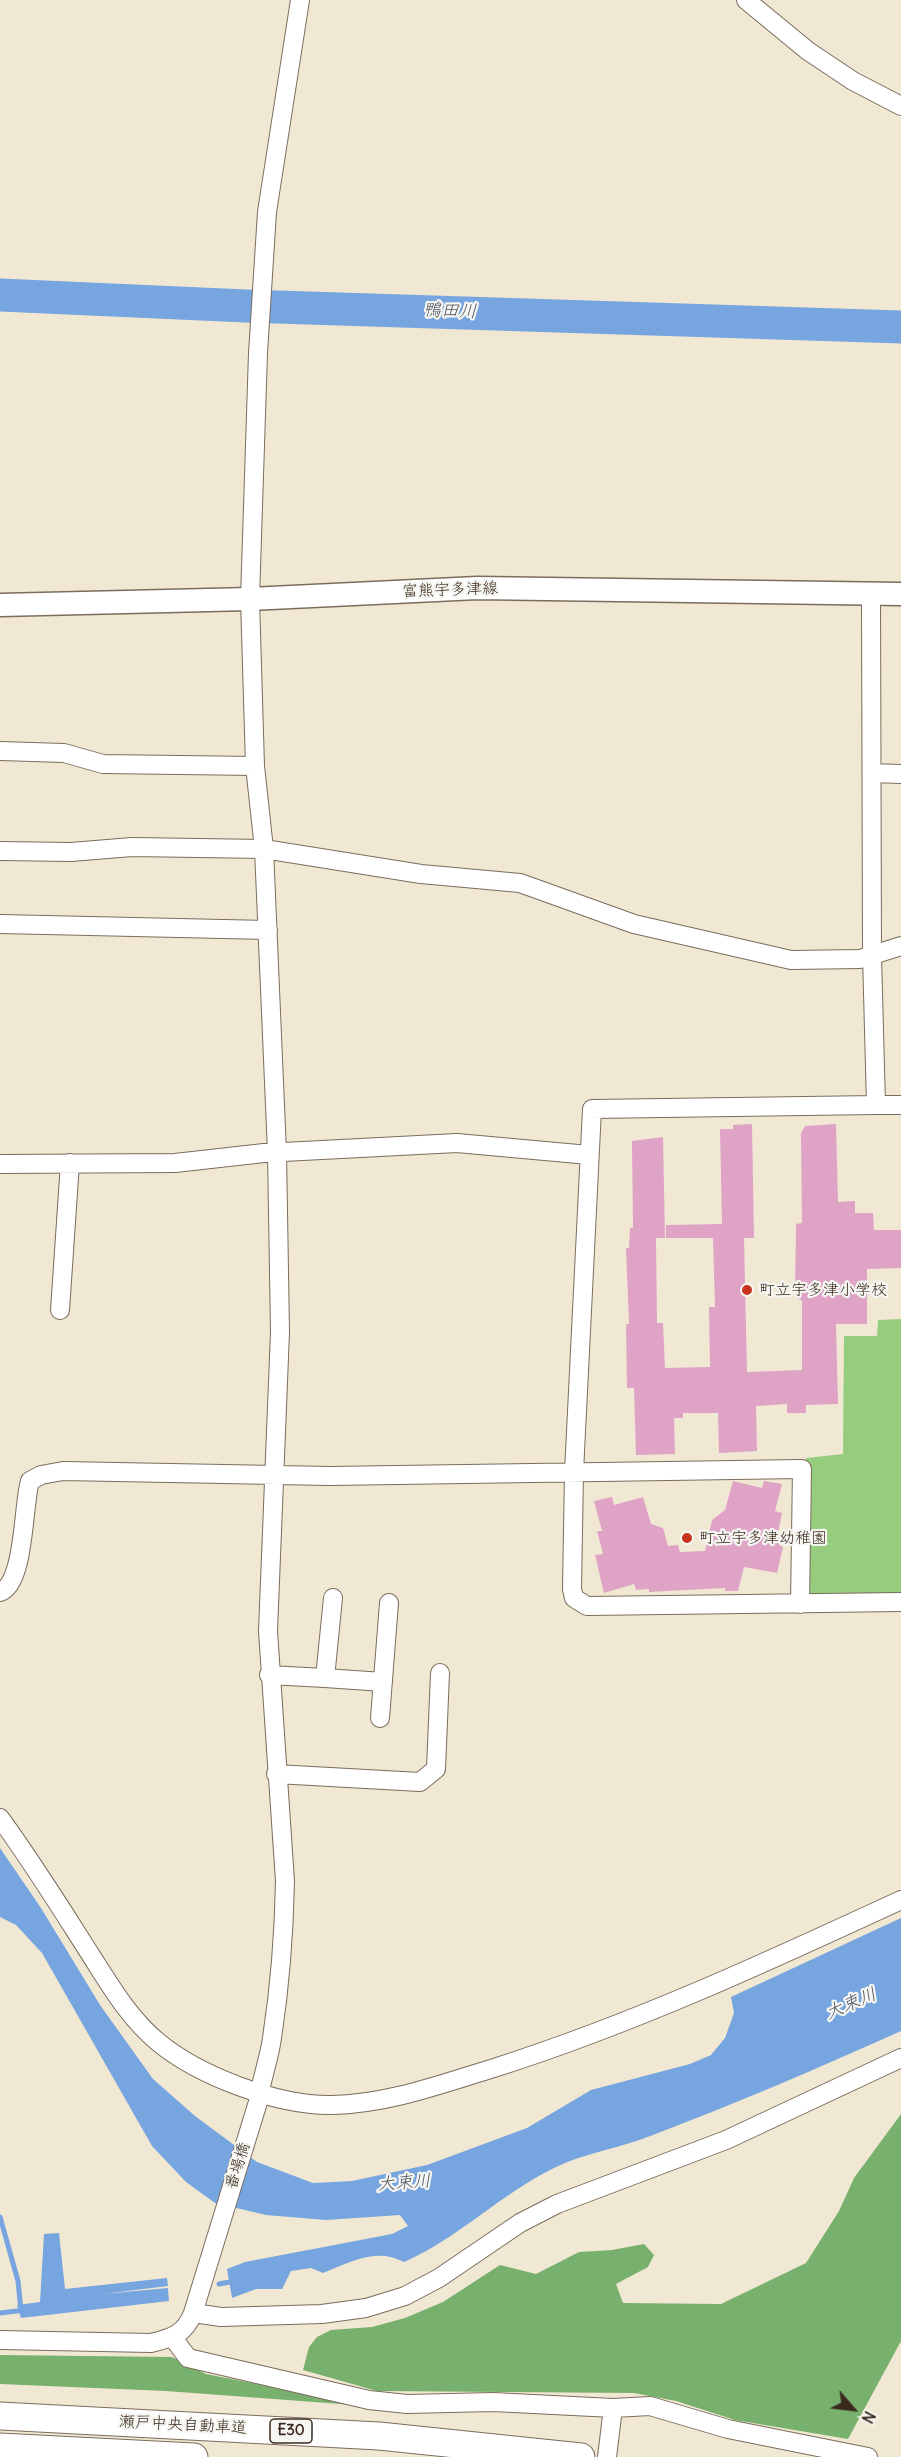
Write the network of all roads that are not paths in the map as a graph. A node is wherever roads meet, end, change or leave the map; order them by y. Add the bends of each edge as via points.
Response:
1 (300, 0) edge
2 (746, 0) edge
3 (901, 106) edge
4 (871, 593) junction
5 (901, 594) edge
6 (250, 600) junction
7 (0, 605) edge
8 (0, 751) edge
9 (255, 766) junction
10 (872, 773) junction
11 (901, 774) edge
12 (264, 849) junction
13 (0, 851) edge
14 (0, 924) edge
15 (268, 930) junction
16 (901, 946) edge
17 (872, 955) junction
18 (876, 1105) junction
19 (901, 1105) edge
20 (277, 1152) junction
21 (589, 1155) junction
22 (70, 1163) junction
23 (0, 1164) edge
24 (60, 1310) dead end
25 (574, 1472) junction
26 (274, 1476) junction
27 (0, 1592) edge
28 (333, 1598) dead end
29 (901, 1602) edge
30 (389, 1603) dead end
31 (800, 1604) junction
32 (440, 1673) dead end
33 (269, 1676) junction
34 (326, 1678) junction
35 (383, 1682) junction
36 (380, 1718) dead end
37 (276, 1774) junction
38 (0, 1818) edge
39 (901, 1900) edge
40 (901, 2058) edge
41 (258, 2097) junction
42 (194, 2313) junction
43 (173, 2338) junction
44 (0, 2340) edge
45 (613, 2411) junction
46 (0, 2416) edge
47 (0, 2447) edge
48 (194, 2457) edge
49 (581, 2457) edge
50 (607, 2457) edge
51 (868, 2457) edge

1 - 6 street, 番場橋 via 267,212
2 - 3 street via 808,51
4 - 5 main road, 富熊宇多津線
4 - 6 main road, 富熊宇多津線 via 477,588
4 - 10 street
6 - 7 main road, 富熊宇多津線
6 - 9 street, 番場橋
8 - 9 street via 64,753 103,764
9 - 12 street, 番場橋
10 - 11 street
10 - 17 street
12 - 13 street
12 - 15 street, 番場橋
12 - 17 street via 421,874 520,883 634,924 791,960 860,959
14 - 15 street
15 - 20 street, 番場橋
16 - 17 street
17 - 18 street
18 - 19 street
18 - 21 street via 592,1108
20 - 21 street via 457,1143
20 - 22 street via 175,1163
20 - 26 street, 番場橋 via 280,1332
21 - 25 street
22 - 23 street
22 - 24 street
25 - 26 street
25 - 31 street via 572,1589 580,1604
25 - 31 street via 802,1469
26 - 27 street via 63,1471 41,1475 30,1481 22,1543 10,1583
26 - 33 street, 番場橋
28 - 34 street
29 - 31 street
30 - 35 street
32 - 37 street via 436,1768 420,1782
33 - 34 street
33 - 37 street, 番場橋
34 - 35 street
35 - 36 street
37 - 41 street, 番場橋 via 283,1839 284,1923 272,2040
38 - 41 street via 137,2021 159,2042 204,2071
39 - 41 street via 663,2008 460,2079 366,2103 328,2105
40 - 42 street via 726,2139 557,2204 405,2296 366,2308 322,2314 221,2317
41 - 42 street, 番場橋
42 - 43 street
43 - 44 street via 152,2343
43 - 45 street via 188,2358 369,2400 407,2404 494,2402
45 - 50 street
45 - 51 street via 650,2406 728,2429
46 - 49 highway, 瀬戸中央自動車道 / E30 via 378,2436
47 - 48 highway, 瀬戸中央自動車道

